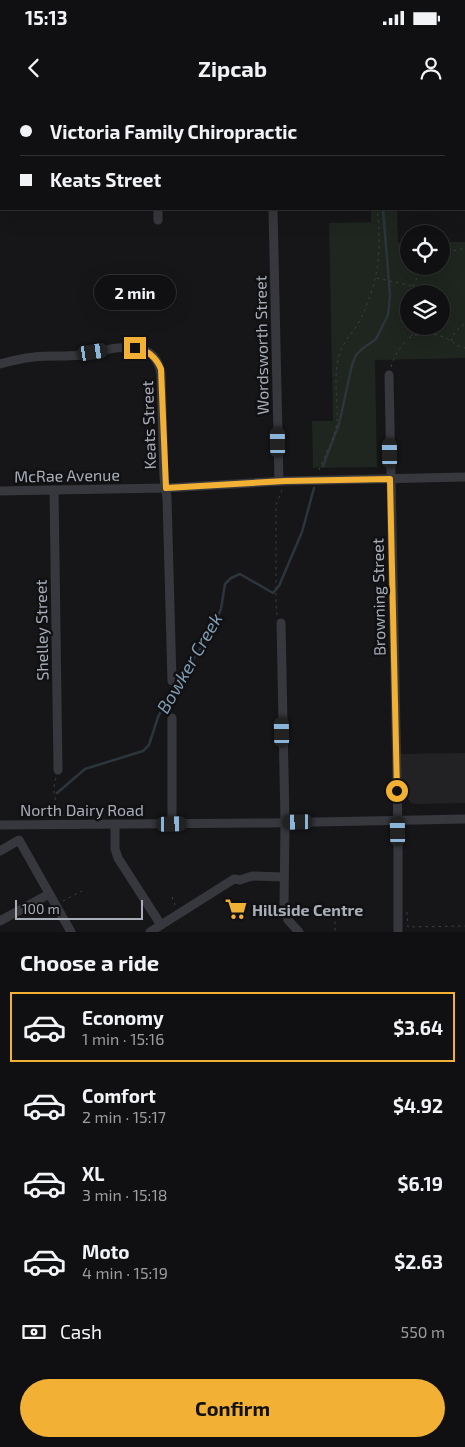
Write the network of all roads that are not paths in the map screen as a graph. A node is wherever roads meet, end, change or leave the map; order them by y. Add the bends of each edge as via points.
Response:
1 (158, 210) edge
2 (273, 210) edge
3 (158, 220) dead end
4 (0, 364) edge
5 (389, 375) road end
6 (465, 477) edge
7 (390, 479) junction
8 (281, 484) junction
9 (166, 488) junction
10 (54, 490) junction
11 (0, 491) edge
12 (281, 622) road end
13 (171, 684) road end
14 (171, 714) road end
15 (58, 770) road end
16 (398, 820) junction
17 (463, 820) edge
18 (285, 822) junction
19 (115, 824) junction
20 (172, 824) junction
21 (0, 825) edge
22 (0, 851) edge
23 (284, 877) junction
24 (49, 894) junction
25 (0, 921) edge
26 (161, 925) junction
27 (71, 932) edge
28 (150, 932) edge
29 (299, 932) edge
30 (398, 932) edge

1 - 3 street
2 - 8 street, Wordsworth Street
4 - 9 street, Keats Street via 33,357 79,355 120,348 150,353 161,374
5 - 7 street, Browning Street
6 - 7 street, McRae Avenue
7 - 8 street, McRae Avenue
7 - 16 street, Browning Street
8 - 9 street, McRae Avenue
9 - 10 street, McRae Avenue
9 - 13 street, Keats Street
10 - 11 street, McRae Avenue
10 - 15 street, Shelley Street
12 - 18 street
14 - 20 street
16 - 17 street, North Dairy Road
16 - 18 street, North Dairy Road
16 - 30 street, Browning Street
18 - 20 street, North Dairy Road
18 - 23 street
19 - 20 street, North Dairy Road
19 - 21 street, North Dairy Road
19 - 26 street via 118,858
22 - 24 street via 19,840
23 - 26 street via 234,879
23 - 29 street via 285,912
24 - 25 street
24 - 27 street
26 - 28 street

